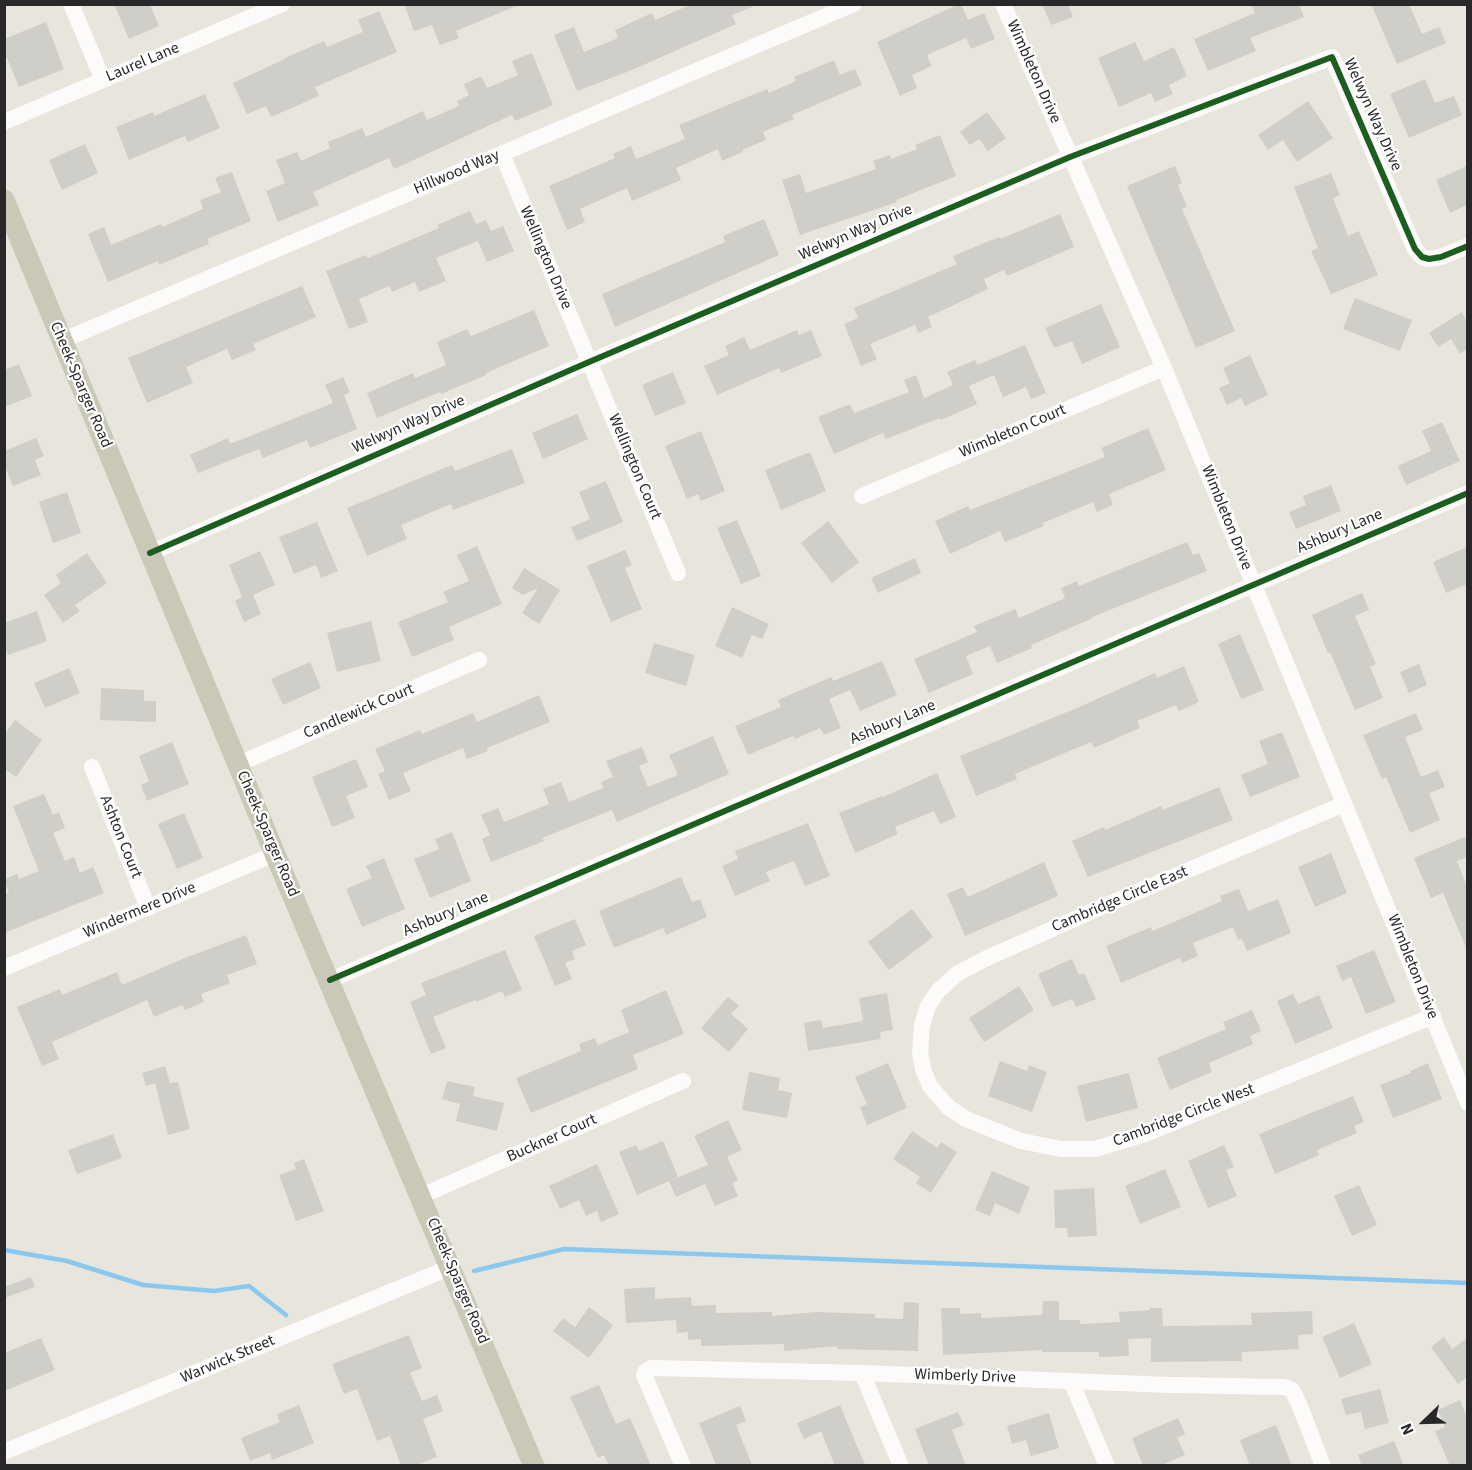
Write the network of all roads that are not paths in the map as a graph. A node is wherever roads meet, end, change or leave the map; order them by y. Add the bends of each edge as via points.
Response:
1 (71, 4) edge
2 (282, 4) edge
3 (854, 4) edge
4 (1003, 4) edge
5 (103, 80) junction
6 (4, 123) edge
7 (502, 154) junction
8 (1070, 157) junction
9 (4, 200) edge
10 (1467, 246) edge
11 (61, 341) junction
12 (589, 362) junction
13 (1164, 368) junction
14 (1467, 493) edge
15 (862, 496) dead end
16 (150, 553) junction
17 (678, 573) dead end
18 (1253, 583) junction
19 (479, 660) dead end
20 (238, 764) junction
21 (92, 767) dead end
22 (1344, 804) junction
23 (275, 854) junction
24 (148, 908) junction
25 (4, 968) edge
26 (330, 980) junction
27 (1433, 1016) junction
28 (922, 1025) joint
29 (683, 1081) dead end
30 (1467, 1103) edge
31 (421, 1196) junction
32 (451, 1267) junction
33 (862, 1373) junction
34 (1071, 1381) junction
35 (4, 1452) edge
36 (534, 1466) edge
37 (683, 1466) edge
38 (901, 1466) edge
39 (1107, 1466) edge
40 (1323, 1466) edge

1 - 5 street
2 - 5 street, Laurel Lane
3 - 7 street, Hillwood Way
4 - 8 street, Wimbleton Drive
5 - 6 street, Laurel Lane
7 - 11 street, Hillwood Way
7 - 12 street, Wellington Drive
8 - 10 street, Welwyn Way Drive via 1332,57 1415,249 1429,259
8 - 12 street, Welwyn Way Drive
8 - 13 street, Wimbleton Drive
9 - 11 main road, Cheek-Sparger Road
11 - 16 main road, Cheek-Sparger Road
12 - 16 street, Welwyn Way Drive
12 - 17 street, Wellington Court
13 - 15 street, Wimbleton Court
13 - 18 street, Wimbleton Drive
14 - 18 street, Ashbury Lane
16 - 20 main road, Cheek-Sparger Road
18 - 22 street, Wimbleton Drive
18 - 26 street, Ashbury Lane
19 - 20 street, Candlewick Court
20 - 23 main road, Cheek-Sparger Road
21 - 24 street, Ashton Court
22 - 27 street, Wimbleton Drive
22 - 28 street, Cambridge Circle East via 958,973 938,991
23 - 24 street, Windermere Drive
23 - 26 main road, Cheek-Sparger Road
24 - 25 street, Windermere Drive
26 - 31 main road, Cheek-Sparger Road
27 - 28 street, Cambridge Circle West via 1145,1134 1095,1149 1061,1149 1021,1141 966,1119 948,1107 930,1086 923,1069
27 - 30 street, Wimbleton Drive
29 - 31 street, Buckner Court
31 - 32 main road, Cheek-Sparger Road
32 - 35 street, Warwick Street
32 - 36 main road, Cheek-Sparger Road
33 - 34 street, Wimberly Drive
33 - 37 street, Wimberly Drive via 652,1368 646,1371 644,1375
33 - 38 street
34 - 39 street
34 - 40 street, Wimberly Drive via 1284,1387 1292,1390 1299,1404

